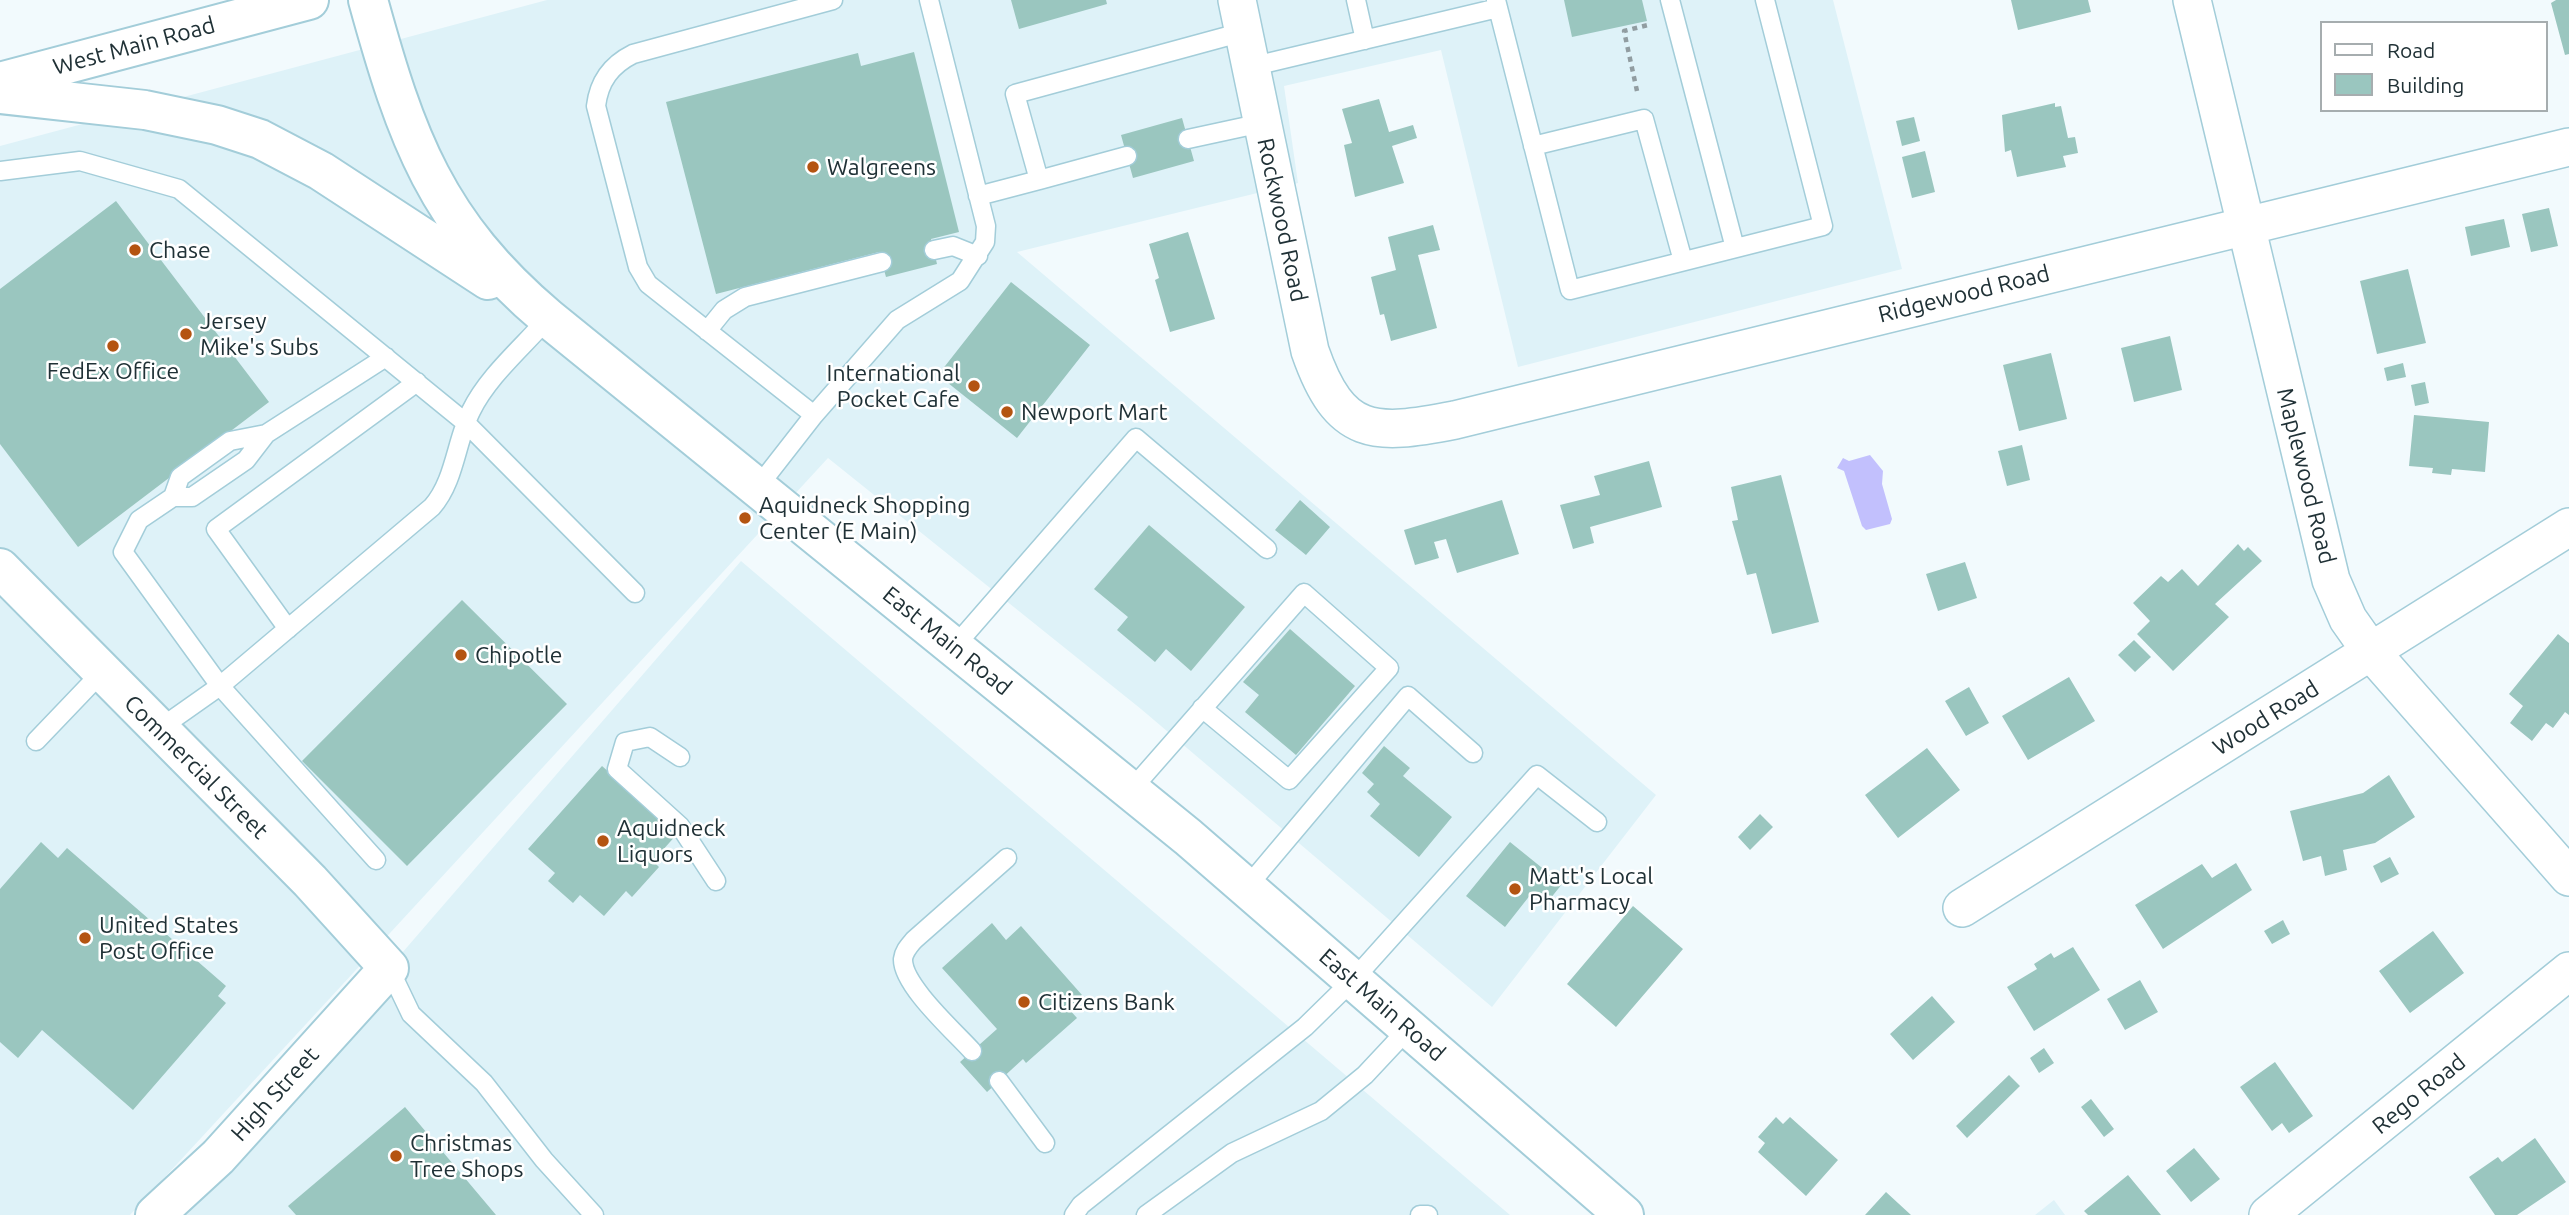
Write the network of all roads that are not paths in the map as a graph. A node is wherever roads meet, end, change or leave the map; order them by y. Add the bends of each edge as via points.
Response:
1 (309, 0) edge
2 (368, 0) edge
3 (833, 0) edge
4 (929, 0) edge
5 (1356, 0) edge
6 (1670, 0) edge
7 (1765, 0) edge
8 (2192, 0) edge
9 (1497, 4) edge
10 (1243, 33) edge
11 (1365, 40) junction
12 (0, 82) edge
13 (0, 94) edge
14 (1262, 123) junction
15 (1188, 139) dead end
16 (1533, 146) junction
17 (2569, 147) edge
18 (1127, 156) dead end
19 (0, 171) edge
20 (1039, 180) junction
21 (978, 196) junction
22 (2245, 225) junction
23 (1735, 248) junction
24 (934, 250) dead end
25 (978, 256) junction
26 (1683, 261) junction
27 (882, 262) dead end
28 (548, 318) junction
29 (706, 331) junction
30 (386, 357) junction
31 (417, 382) junction
32 (814, 415) junction
33 (1359, 422) joint
34 (466, 423) junction
35 (266, 434) junction
36 (757, 488) junction
37 (173, 497) junction
38 (2569, 527) edge
39 (1267, 549) dead end
40 (0, 568) edge
41 (635, 593) dead end
42 (288, 629) junction
43 (954, 647) junction
44 (2372, 653) junction
45 (102, 673) junction
46 (220, 686) junction
47 (1202, 708) junction
48 (159, 729) junction
49 (36, 741) dead end
50 (1473, 753) dead end
51 (680, 757) dead end
52 (1131, 790) junction
53 (1597, 822) dead end
54 (1007, 858) dead end
55 (376, 860) dead end
56 (2569, 877) edge
57 (716, 881) dead end
58 (1247, 887) junction
59 (1962, 908) dead end
60 (389, 968) junction
61 (2569, 971) edge
62 (1353, 980) junction
63 (1409, 1028) junction
64 (972, 1051) dead end
65 (999, 1081) dead end
66 (1045, 1143) dead end
67 (155, 1215) edge
68 (594, 1215) edge
69 (1074, 1215) edge
70 (1146, 1215) edge
71 (1420, 1215) edge
72 (1429, 1215) edge
73 (1624, 1215) edge
74 (2268, 1215) edge

1 - 12 main road, West Main Road
2 - 28 main road, East Main Road via 398,105 436,190 486,260
3 - 29 lane via 633,54 614,65 598,93 598,118 638,267 654,291
4 - 21 lane
5 - 11 lane
6 - 23 lane
7 - 23 lane via 1823,226
8 - 22 street, Maplewood Road
9 - 11 lane
9 - 16 lane
10 - 11 lane
10 - 14 street, Rockwood Road
10 - 20 lane via 1015,94
13 - 28 main road via 145,110 260,139 321,171
14 - 15 lane
14 - 33 street, Rockwood Road via 1310,351 1330,399
16 - 26 lane via 1644,119
16 - 26 lane via 1570,290
17 - 22 street, Ridgewood Road
18 - 20 lane
19 - 30 lane via 80,161 179,189
20 - 21 lane
21 - 25 lane via 986,234
22 - 33 street, Ridgewood Road via 1455,420 1397,429
22 - 44 street, Maplewood Road via 2330,580 2348,619
23 - 26 lane
24 - 25 lane via 953,246
25 - 32 lane via 961,281 897,320
27 - 29 lane via 746,297 724,310
28 - 34 lane via 484,391
28 - 36 main road, East Main Road
29 - 32 lane
30 - 31 lane
30 - 35 lane
31 - 34 lane
31 - 42 lane via 216,529
32 - 36 lane
34 - 41 lane
34 - 42 lane via 439,498
35 - 37 lane via 247,460 192,497
35 - 37 lane via 230,441 180,477
36 - 43 main road, East Main Road
37 - 46 lane via 139,520 123,552
38 - 44 street, Wood Road
39 - 43 lane via 1136,438
40 - 45 main road, Commercial Street
42 - 46 lane
43 - 52 main road, East Main Road
44 - 56 street, Maplewood Road
44 - 59 street, Wood Road
45 - 48 main road, Commercial Street
45 - 49 lane
46 - 48 lane
46 - 55 lane
47 - 47 lane via 1304,593 1389,668 1289,780
47 - 52 lane
48 - 60 main road, Commercial Street
50 - 58 lane via 1408,696
51 - 57 lane via 650,737 625,742 617,769 680,826
52 - 58 main road, East Main Road
53 - 62 lane via 1537,775
54 - 64 lane via 914,940 903,957 904,969 916,989
58 - 62 main road, East Main Road
60 - 67 main road, High Street via 218,1157
60 - 68 lane via 411,1014 484,1083
61 - 74 street, Rego Road
62 - 63 main road, East Main Road
62 - 69 lane via 1305,1027
63 - 70 lane via 1365,1075 1321,1111 1232,1153
63 - 73 main road, East Main Road
65 - 66 lane
71 - 72 lane

